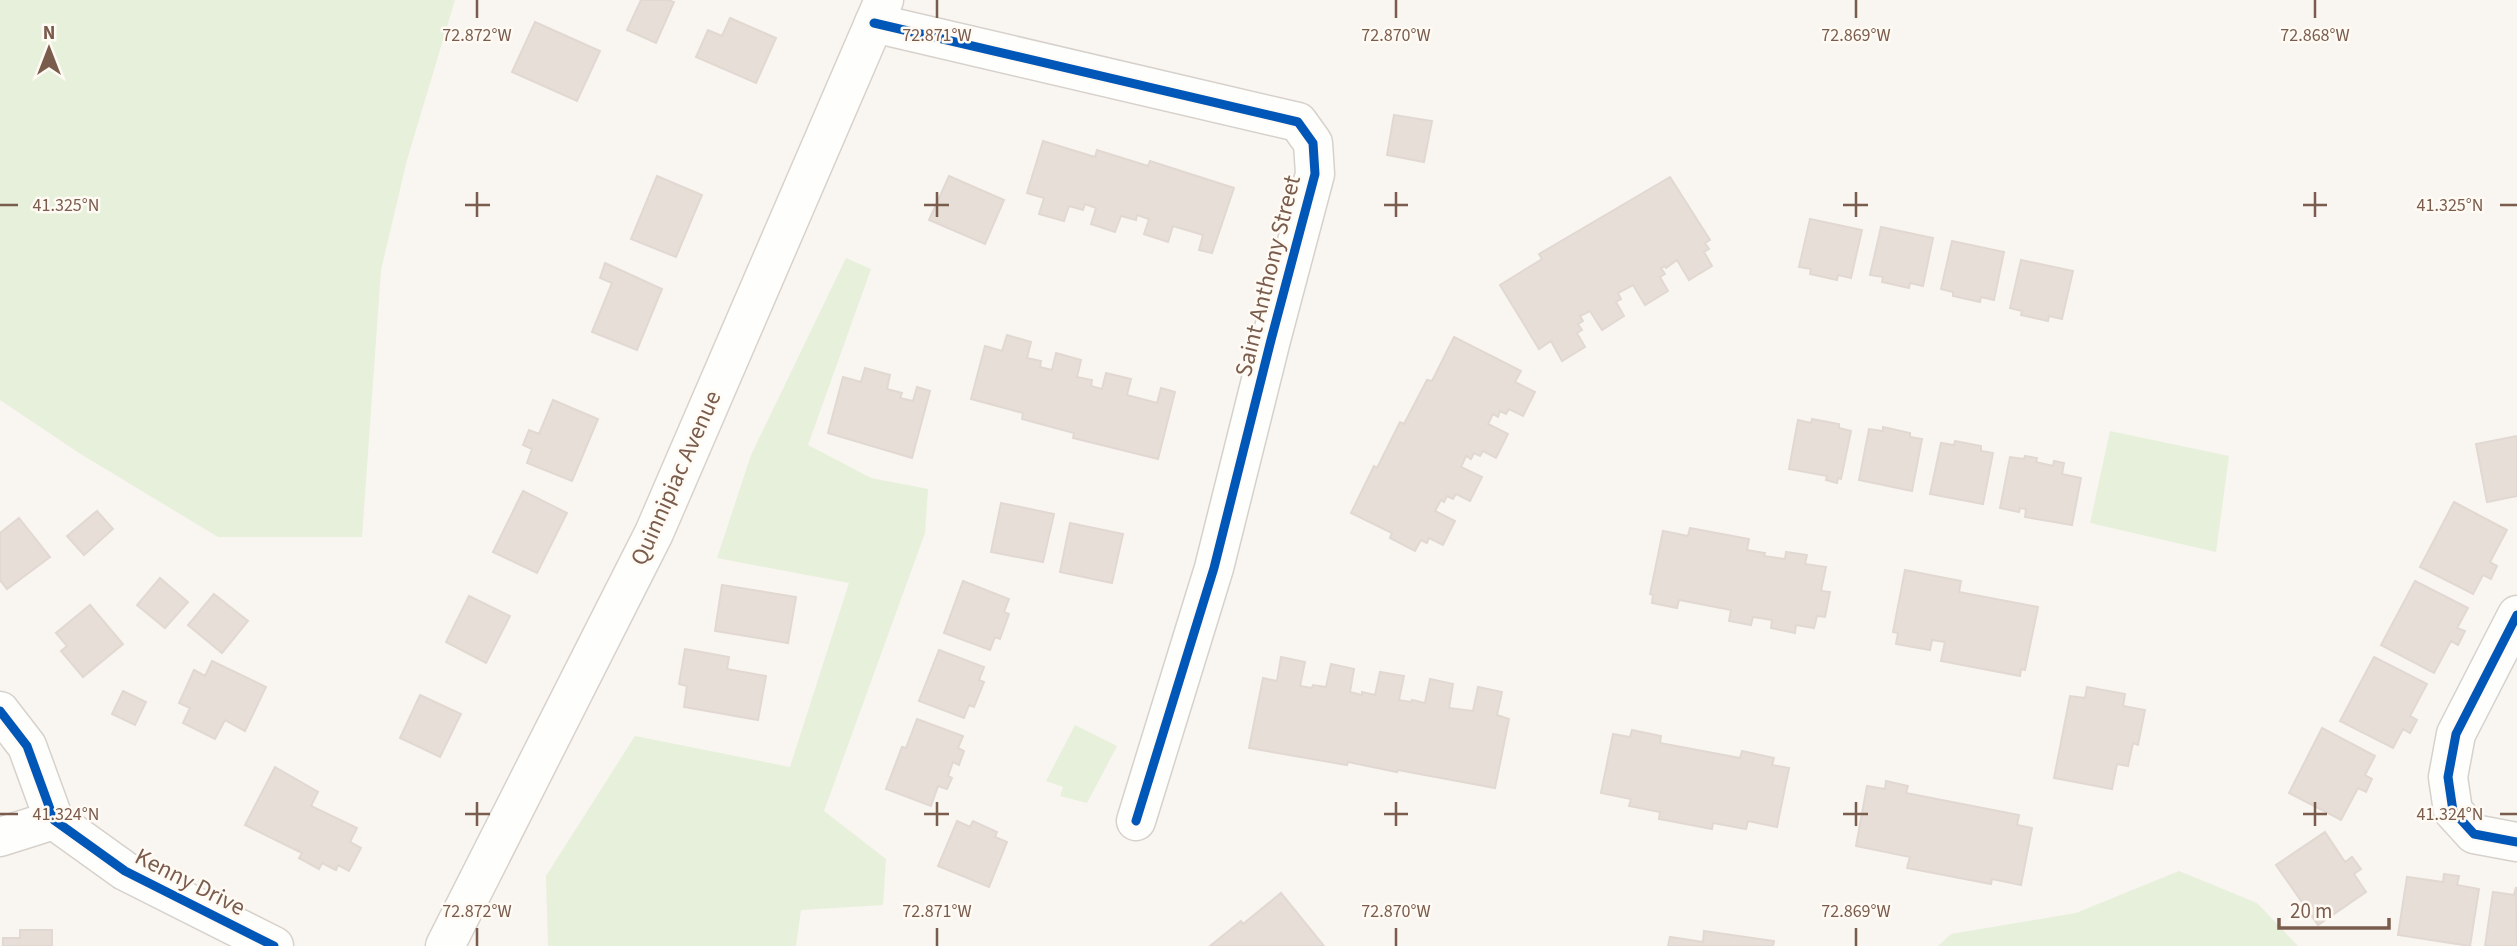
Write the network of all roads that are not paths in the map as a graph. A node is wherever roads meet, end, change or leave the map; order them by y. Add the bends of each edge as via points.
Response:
1 (879, 12) edge
2 (2517, 615) edge
3 (0, 711) edge
4 (54, 820) junction
5 (1136, 821) dead end
6 (0, 837) edge
7 (2517, 842) edge
8 (274, 946) edge
9 (445, 946) edge

1 - 5 street, Saint Anthony Street via 1298,122 1313,143 1315,174 1214,568
1 - 9 street, Quinnipiac Avenue via 654,533
2 - 7 street via 2456,734 2448,777 2453,811 2474,834
3 - 4 street via 27,746
4 - 6 street
4 - 8 street, Kenny Drive via 125,872

